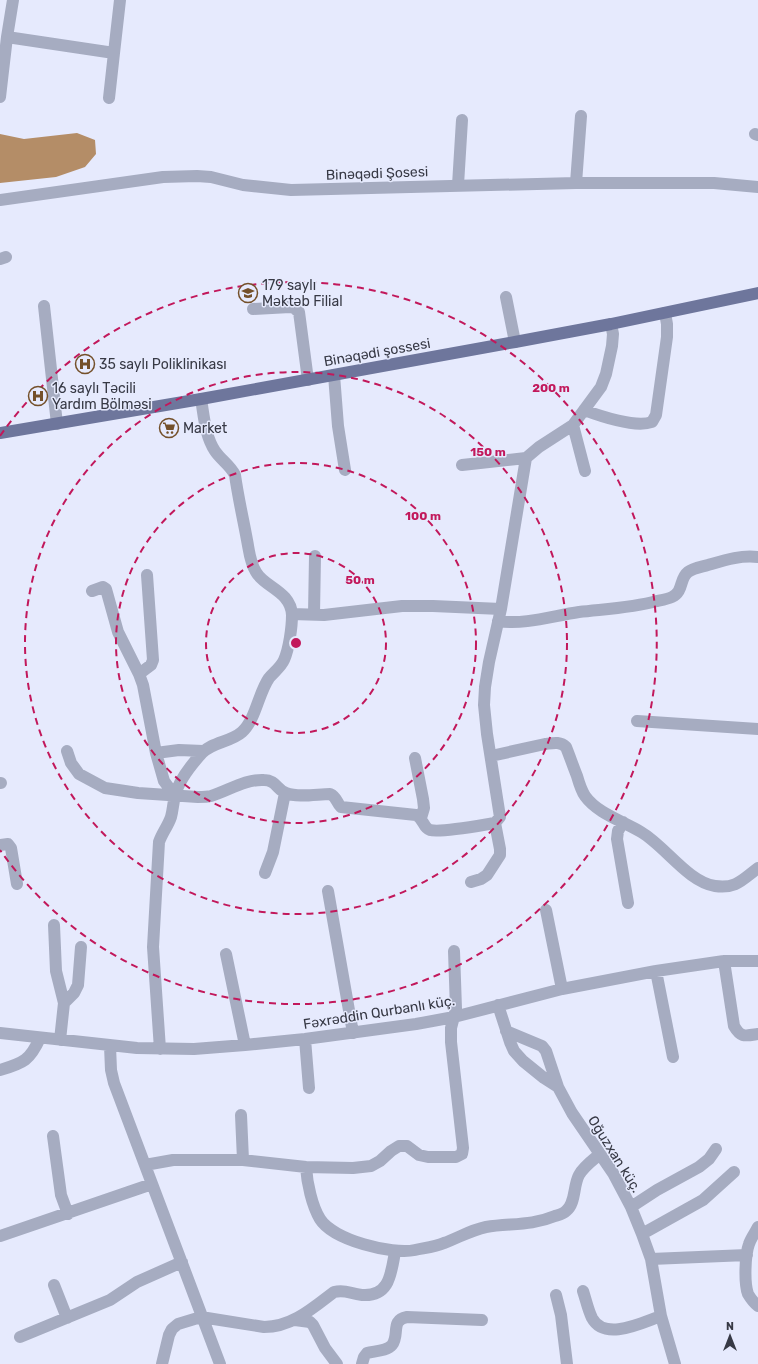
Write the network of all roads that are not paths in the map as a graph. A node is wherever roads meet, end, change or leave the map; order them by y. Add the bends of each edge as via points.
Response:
1 (13, 0) edge
2 (120, 0) edge
3 (7, 37) junction
4 (114, 53) junction
5 (2, 71) edge
6 (0, 97) edge
7 (109, 98) dead end
8 (581, 116) dead end
9 (462, 120) dead end
10 (576, 183) junction
11 (458, 186) junction
12 (758, 188) edge
13 (0, 200) edge
14 (758, 293) edge
15 (506, 297) dead end
16 (44, 306) dead end
17 (253, 309) dead end
18 (665, 313) junction
19 (610, 324) junction
20 (515, 342) junction
21 (334, 375) junction
22 (308, 380) junction
23 (202, 399) junction
24 (584, 410) junction
25 (57, 424) junction
26 (573, 424) junction
27 (0, 433) edge
28 (526, 458) junction
29 (462, 465) dead end
30 (345, 470) dead end
31 (585, 471) dead end
32 (315, 556) dead end
33 (758, 557) edge
34 (147, 575) dead end
35 (92, 591) dead end
36 (501, 609) junction
37 (292, 614) junction
38 (314, 614) junction
39 (498, 621) junction
40 (139, 674) junction
41 (636, 721) dead end
42 (758, 729) edge
43 (66, 752) dead end
44 (203, 752) junction
45 (156, 753) junction
46 (491, 756) junction
47 (415, 758) dead end
48 (285, 793) junction
49 (175, 796) junction
50 (421, 818) junction
51 (623, 822) junction
52 (495, 823) junction
53 (0, 845) edge
54 (758, 868) edge
55 (265, 873) dead end
56 (471, 882) dead end
57 (17, 884) dead end
58 (328, 891) dead end
59 (628, 903) dead end
60 (546, 910) dead end
61 (54, 925) dead end
62 (81, 947) dead end
63 (454, 951) dead end
64 (226, 954) dead end
65 (758, 961) edge
66 (724, 962) junction
67 (656, 971) junction
68 (562, 989) junction
69 (64, 1003) junction
70 (498, 1005) junction
71 (454, 1017) junction
72 (506, 1031) junction
73 (0, 1033) edge
74 (353, 1033) junction
75 (758, 1034) edge
76 (40, 1038) junction
77 (305, 1039) junction
78 (60, 1040) junction
79 (245, 1045) junction
80 (110, 1046) junction
81 (160, 1049) junction
82 (673, 1057) dead end
83 (0, 1070) edge
84 (558, 1087) junction
85 (309, 1088) dead end
86 (241, 1115) dead end
87 (54, 1136) dead end
88 (716, 1149) dead end
89 (600, 1154) junction
90 (243, 1160) junction
91 (145, 1165) junction
92 (306, 1167) junction
93 (734, 1172) dead end
94 (152, 1184) junction
95 (631, 1207) junction
96 (68, 1214) junction
97 (758, 1227) edge
98 (642, 1234) junction
99 (0, 1236) edge
100 (395, 1252) junction
101 (747, 1255) junction
102 (651, 1259) junction
103 (182, 1262) junction
104 (54, 1285) dead end
105 (583, 1292) dead end
106 (556, 1295) dead end
107 (758, 1306) edge
108 (662, 1316) junction
109 (201, 1317) junction
110 (67, 1318) junction
111 (295, 1320) junction
112 (482, 1320) dead end
113 (20, 1337) dead end
114 (162, 1364) edge
115 (220, 1364) edge
116 (337, 1364) edge
117 (362, 1364) edge
118 (567, 1364) edge
119 (675, 1364) edge

1 - 3 street
2 - 4 street
3 - 4 street
3 - 5 street
4 - 7 street
5 - 6 street
8 - 10 street
9 - 11 street
10 - 11 street, Binəqədi Şosesi
10 - 12 street, Binəqədi Şosesi via 714,183
11 - 13 street, Binəqədi Şosesi via 292,190 243,186 211,177 191,176 163,177
14 - 18 main road, Binəqədi şossesi
15 - 20 street
16 - 25 street
17 - 22 street via 290,307 299,312
18 - 19 main road, Binəqədi şossesi
18 - 24 street via 667,336 656,415 652,422 646,424 612,419
19 - 20 main road, Binəqədi şossesi
19 - 24 street via 613,334 606,374 601,387
20 - 21 main road, Binəqədi şossesi
21 - 22 main road, Binəqədi şossesi
21 - 30 street
22 - 23 main road, Binəqədi şossesi
23 - 25 main road, Binəqədi şossesi
23 - 37 street via 211,444 235,475 255,571 285,598
24 - 26 street
25 - 27 main road, Binəqədi şossesi
26 - 28 street
26 - 31 street
28 - 29 street
28 - 36 street
32 - 38 street
33 - 39 street via 734,557 694,569 684,577 677,594 644,605 577,612 519,622
34 - 40 street via 153,660
35 - 40 street via 103,587 106,589 118,632
36 - 38 street via 402,606 337,614
36 - 39 street
37 - 38 street
37 - 44 street via 284,660 264,687 254,713 242,732
39 - 46 street via 489,662 484,705
40 - 45 street
41 - 42 street
43 - 49 street via 79,774 105,788
44 - 45 street via 179,750
44 - 49 street via 181,782
45 - 49 street via 164,781
46 - 51 street via 553,742 562,744 566,747 585,795 599,809
46 - 52 street via 500,817
47 - 50 street via 424,808
48 - 49 street via 275,783 262,780 248,782 210,796
48 - 50 street via 330,794 336,797 341,807 409,814
48 - 55 street via 273,852
49 - 81 street via 170,819 159,842 153,947
50 - 52 street via 426,828 431,830
51 - 54 street via 659,844 688,873 714,886 735,885
51 - 59 street via 617,839
52 - 56 street via 500,855 487,875
53 - 57 street via 8,844 11,848
58 - 74 street
60 - 68 street
61 - 69 street via 56,971
62 - 69 street via 78,985
63 - 71 street
64 - 79 street
65 - 66 street, Fəxrəddin Qurbanlı küç.
66 - 67 street, Fəxrəddin Qurbanlı küç.
66 - 75 street via 734,1026 738,1033 745,1036
67 - 68 street, Fəxrəddin Qurbanlı küç.
67 - 82 street
68 - 70 street, Fəxrəddin Qurbanlı küç.
69 - 78 street
70 - 71 street, Fəxrəddin Qurbanlı küç.
70 - 72 street, Oğuzxan küç.
71 - 74 street, Fəxrəddin Qurbanlı küç.
71 - 92 street via 451,1042 462,1154 456,1157 428,1157 419,1155 407,1146 399,1146 371,1166
72 - 84 street, Oğuzxan küç. via 514,1051 523,1061
72 - 84 street via 542,1046
73 - 76 street, Fəxrəddin Qurbanlı küç.
74 - 77 street, Fəxrəddin Qurbanlı küç.
76 - 78 street, Fəxrəddin Qurbanlı küç.
76 - 83 street via 30,1057
77 - 79 street, Fəxrəddin Qurbanlı küç.
77 - 85 street
78 - 80 street, Fəxrəddin Qurbanlı küç.
79 - 81 street, Fəxrəddin Qurbanlı küç.
80 - 81 street, Fəxrəddin Qurbanlı küç.
80 - 91 street via 114,1083
84 - 89 street, Oğuzxan küç.
86 - 90 street
87 - 96 street via 61,1195
88 - 95 street via 699,1167
89 - 95 street, Oğuzxan küç.
89 - 100 street via 578,1176 570,1206 565,1212 546,1220 476,1229 443,1244
90 - 91 street via 173,1160
90 - 92 street
91 - 94 street
92 - 100 street via 308,1186 325,1226 367,1246
93 - 98 street via 703,1200
94 - 96 street
94 - 103 street
95 - 98 street, Oğuzxan küç.
96 - 99 street
97 - 101 street via 749,1244
98 - 102 street, Oğuzxan küç.
100 - 111 street via 390,1277 383,1290 364,1295 341,1290 334,1292
101 - 102 street
101 - 107 street via 748,1292
102 - 108 street, Oğuzxan küç.
103 - 109 street
103 - 110 street via 141,1280 110,1300
104 - 110 street
105 - 108 street via 592,1318 598,1325 608,1329 617,1330
106 - 118 street
108 - 119 street, Oğuzxan küç.
109 - 111 street via 264,1327
109 - 114 street via 178,1324 172,1329
109 - 115 street
110 - 113 street
111 - 116 street via 310,1322 313,1325 324,1348
112 - 117 street via 401,1318 397,1322 392,1345 388,1349 367,1353

